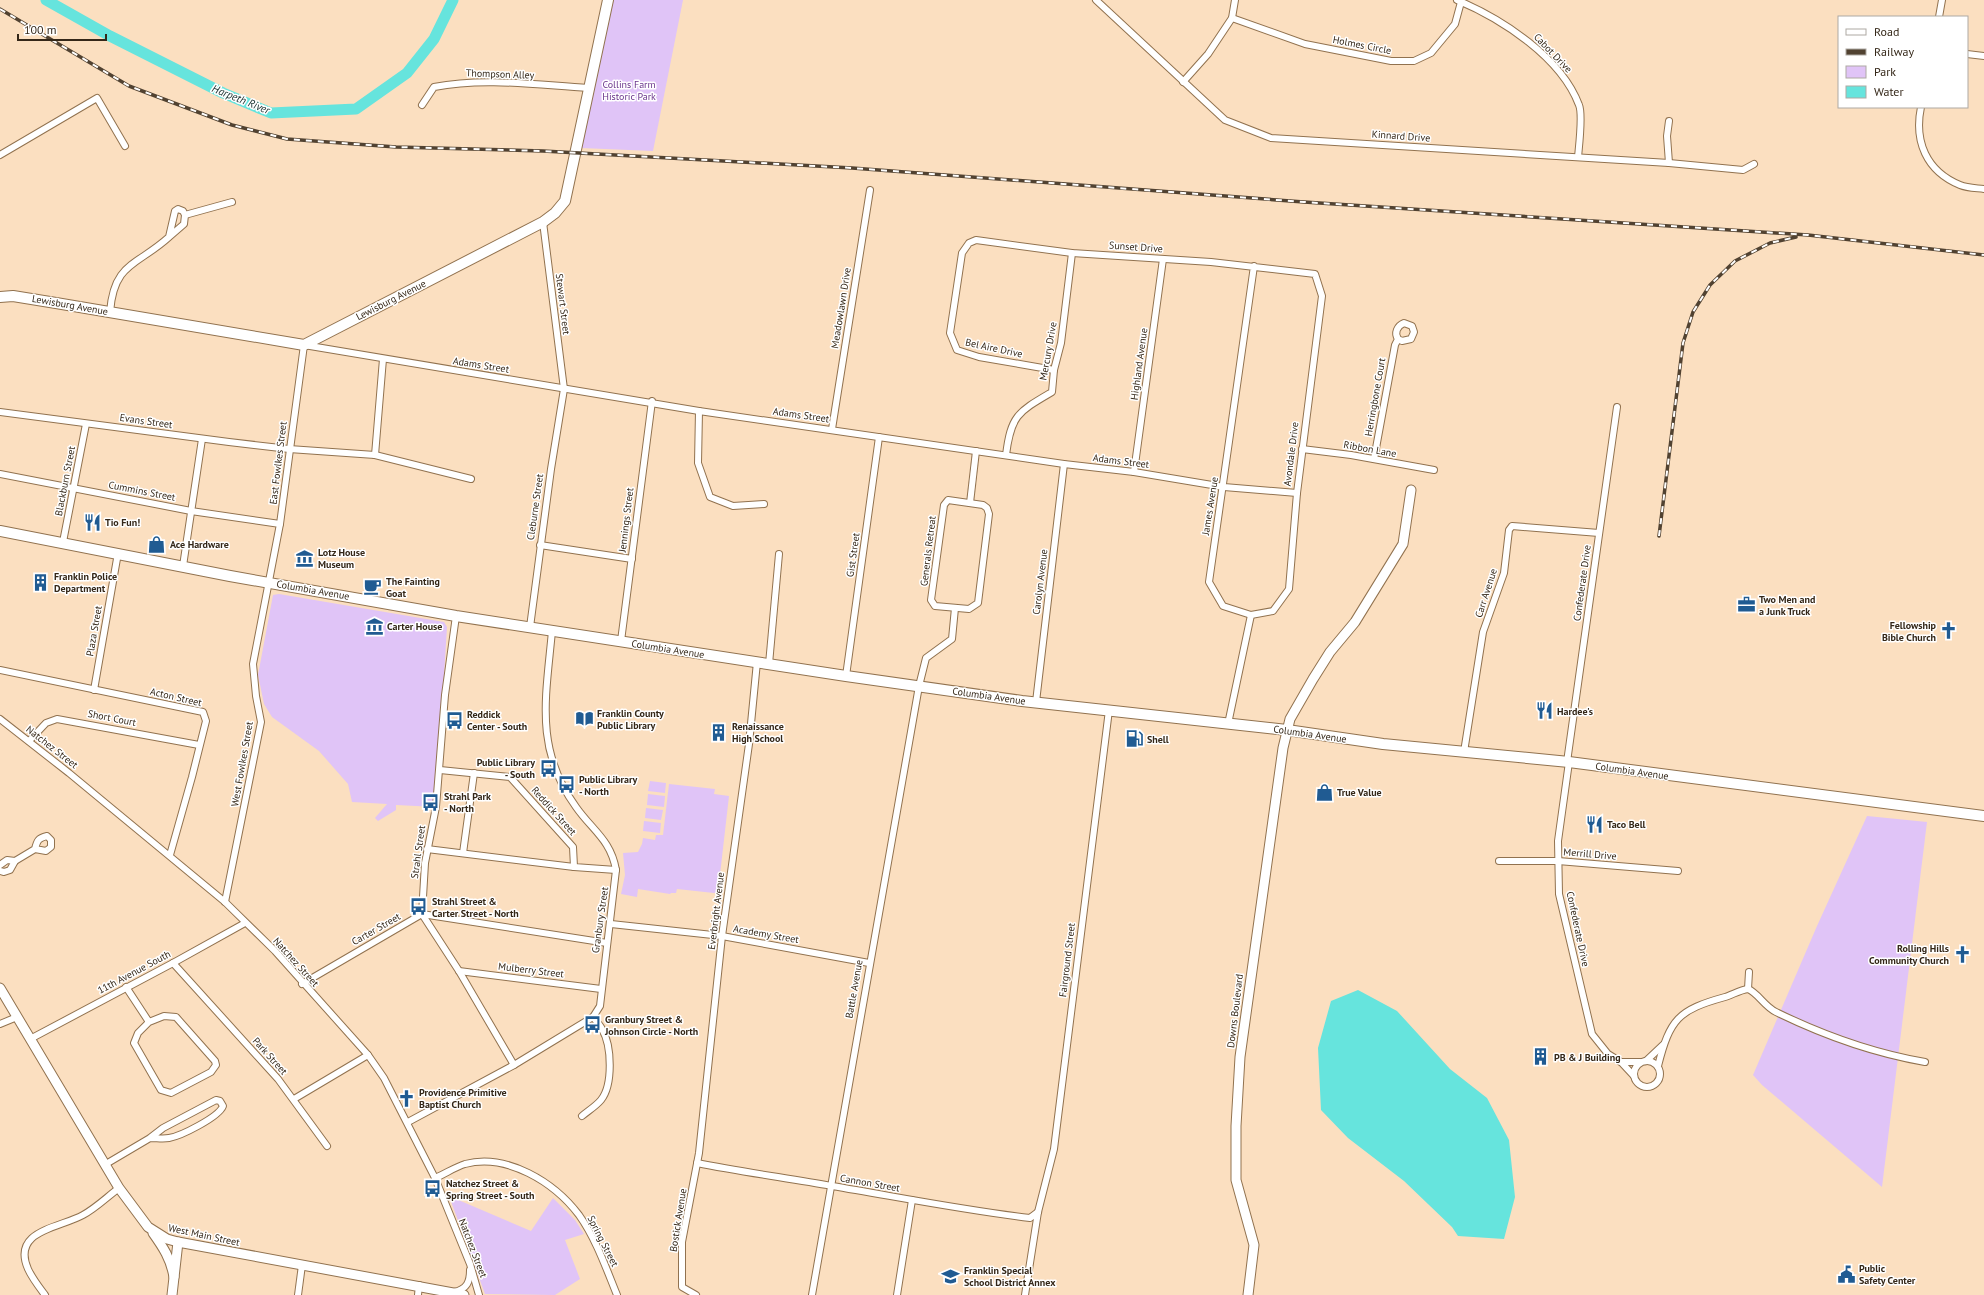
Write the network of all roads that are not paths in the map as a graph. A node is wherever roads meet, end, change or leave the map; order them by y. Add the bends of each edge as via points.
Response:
1 (608, 0) edge
2 (1096, 0) edge
3 (1235, 0) edge
4 (1942, 0) edge
5 (1459, 1) edge
6 (1939, 16) edge
7 (1232, 18) junction
8 (1968, 54) edge
9 (1984, 56) edge
10 (1183, 82) junction
11 (588, 88) junction
12 (422, 105) dead end
13 (1921, 108) edge
14 (1669, 121) dead end
15 (125, 146) dead end
16 (0, 155) edge
17 (1578, 157) junction
18 (1669, 163) junction
19 (1754, 164) dead end
20 (1984, 189) edge
21 (870, 190) dead end
22 (232, 202) dead end
23 (185, 215) junction
24 (543, 222) junction
25 (169, 237) junction
26 (962, 253) joint
27 (1072, 253) junction
28 (1163, 259) junction
29 (1254, 266) junction
30 (1315, 274) joint
31 (0, 297) edge
32 (110, 312) junction
33 (1398, 339) dead end
34 (304, 345) junction
35 (383, 359) junction
36 (1054, 370) junction
37 (564, 389) junction
38 (652, 402) junction
39 (1617, 408) dead end
40 (699, 411) junction
41 (0, 412) edge
42 (86, 424) junction
43 (832, 429) junction
44 (879, 437) junction
45 (202, 439) junction
46 (289, 449) junction
47 (1302, 449) junction
48 (976, 451) junction
49 (375, 455) junction
50 (1006, 455) junction
51 (1374, 459) junction
52 (1064, 464) junction
53 (1434, 470) dead end
54 (1134, 472) junction
55 (0, 474) edge
56 (471, 479) dead end
57 (1224, 487) junction
58 (74, 488) junction
59 (1411, 490) dead end
60 (1296, 494) junction
61 (970, 503) junction
62 (764, 504) dead end
63 (191, 511) junction
64 (280, 524) junction
65 (0, 531) edge
66 (1599, 533) junction
67 (63, 542) junction
68 (540, 546) junction
69 (118, 553) junction
70 (779, 554) dead end
71 (632, 559) junction
72 (182, 566) junction
73 (270, 582) junction
74 (956, 608) junction
75 (1251, 615) junction
76 (456, 616) junction
77 (530, 627) junction
78 (552, 631) junction
79 (621, 641) junction
80 (757, 662) junction
81 (769, 664) junction
82 (0, 670) edge
83 (846, 676) junction
84 (919, 686) junction
85 (94, 690) junction
86 (1036, 702) junction
87 (1109, 710) junction
88 (0, 719) edge
89 (1228, 724) junction
90 (1287, 730) junction
91 (29, 740) junction
92 (199, 745) junction
93 (1464, 752) junction
94 (1568, 762) junction
95 (440, 770) junction
96 (474, 773) junction
97 (1984, 816) edge
98 (35, 849) dead end
99 (427, 849) junction
100 (463, 853) junction
101 (170, 855) junction
102 (1499, 860) dead end
103 (15, 861) junction
104 (1558, 861) junction
105 (0, 865) edge
106 (574, 867) junction
107 (0, 870) edge
108 (616, 870) junction
109 (1678, 871) dead end
110 (225, 902) junction
111 (422, 914) junction
112 (245, 923) junction
113 (611, 924) junction
114 (722, 936) junction
115 (607, 943) junction
116 (173, 963) junction
117 (869, 963) junction
118 (459, 971) junction
119 (1749, 972) dead end
120 (302, 984) junction
121 (126, 987) junction
122 (0, 988) edge
123 (1748, 989) junction
124 (601, 990) junction
125 (17, 1016) junction
126 (593, 1017) junction
127 (149, 1022) junction
128 (0, 1024) edge
129 (32, 1038) junction
130 (1663, 1045) junction
131 (368, 1055) junction
132 (1621, 1062) junction
133 (1643, 1062) junction
134 (1925, 1062) dead end
135 (514, 1066) junction
136 (1658, 1066) junction
137 (1634, 1076) junction
138 (294, 1099) junction
139 (582, 1116) dead end
140 (408, 1122) junction
141 (150, 1138) junction
142 (327, 1146) dead end
143 (697, 1163) junction
144 (106, 1164) junction
145 (435, 1178) junction
146 (830, 1186) junction
147 (119, 1188) junction
148 (912, 1200) junction
149 (1038, 1212) junction
150 (148, 1227) junction
151 (178, 1242) junction
152 (470, 1264) junction
153 (302, 1265) junction
154 (174, 1277) junction
155 (419, 1285) junction
156 (454, 1292) junction
157 (45, 1295) edge
158 (172, 1295) edge
159 (298, 1295) edge
160 (418, 1295) edge
161 (464, 1295) edge
162 (479, 1295) edge
163 (617, 1295) edge
164 (696, 1295) edge
165 (812, 1295) edge
166 (897, 1295) edge
167 (1025, 1295) edge
168 (1248, 1295) edge

1 - 11 main road, Lewisburg Avenue
2 - 10 street, Kinnard Drive
3 - 7 street
4 - 6 street
5 - 7 street, Holmes Circle via 1455,24 1432,53 1414,61 1391,61 1305,44
5 - 17 street, Cabot Drive via 1532,44 1565,79 1580,107
7 - 10 street via 1208,54
8 - 9 street
10 - 17 street, Kinnard Drive via 1225,120 1271,138
11 - 12 street, Thompson Alley via 457,83 434,87
11 - 24 main road, Lewisburg Avenue via 565,201
13 - 20 street via 1920,146 1935,170 1960,185
14 - 18 street
15 - 16 street via 97,98
17 - 18 street, Kinnard Drive
18 - 19 street, Kinnard Drive via 1743,170
21 - 43 street, Meadowlawn Drive
22 - 23 street
23 - 25 street via 184,224
23 - 25 street via 183,211 175,211
24 - 34 main road, Lewisburg Avenue
24 - 37 street, Stewart Street
25 - 32 street via 123,271 111,297
26 - 27 street, Sunset Drive via 969,243 976,240
26 - 36 street, Bel Aire Drive via 950,333 957,350 979,357
27 - 28 street, Sunset Drive
27 - 36 street, Mercury Drive via 1061,343
28 - 29 street, Sunset Drive
28 - 54 street, Highland Avenue
29 - 30 street, Sunset Drive
29 - 57 street, James Avenue
30 - 47 street, Avondale Drive via 1322,296
31 - 32 main road, Lewisburg Avenue via 13,296
32 - 34 main road, Lewisburg Avenue
33 - 51 street, Herringbone Court
34 - 35 street, Adams Street
34 - 46 street, East Fowlkes Street
35 - 37 street, Adams Street
35 - 49 street
36 - 50 street, Mercury Drive via 1052,392 1022,409 1009,430
37 - 38 street, Adams Street
37 - 68 street, Cleburne Street
38 - 40 street, Adams Street
38 - 71 street, Jennings Street
39 - 66 street, Confederate Drive
40 - 43 street, Adams Street
40 - 62 street via 698,463 710,497 733,506
41 - 42 street, Evans Street
42 - 45 street, Evans Street via 134,428
42 - 58 street, Blackburn Street
43 - 44 street, Adams Street
44 - 48 street, Adams Street
44 - 83 street, Gist Street
45 - 46 street, Evans Street
45 - 63 street
46 - 49 street, Evans Street
46 - 64 street, East Fowlkes Street
47 - 51 street, Ribbon Lane
47 - 60 street, Avondale Drive
48 - 50 street, Adams Street
48 - 61 street
49 - 56 street, Evans Street
50 - 52 street, Adams Street
51 - 53 street, Ribbon Lane
52 - 54 street, Adams Street
52 - 86 street, Carolyn Avenue
54 - 57 street, Adams Street
55 - 58 street, Cummins Street
57 - 60 street, Adams Street
57 - 75 street, James Avenue via 1209,582 1223,606
58 - 63 street, Cummins Street
58 - 67 street, Blackburn Street
59 - 90 street, Downs Boulevard via 1403,544 1355,622 1330,652 1313,679 1290,719
60 - 75 street, Avondale Drive via 1289,589 1273,611
61 - 74 street, Generals Retreat via 983,505 989,514 979,596 974,607
61 - 74 street, Generals Retreat via 948,500 944,505 931,600 934,606
63 - 64 street, Cummins Street
63 - 72 street
64 - 73 street, East Fowlkes Street
65 - 67 main road, Columbia Avenue
66 - 93 street, Carr Avenue via 1512,526 1509,530 1504,572 1483,632
66 - 94 street, Confederate Drive
67 - 69 main road, Columbia Avenue
68 - 71 street
68 - 77 street, Cleburne Street
69 - 72 main road, Columbia Avenue
69 - 85 street, Plaza Street
70 - 81 street
71 - 79 street, Jennings Street
72 - 73 main road, Columbia Avenue
73 - 76 main road, Columbia Avenue
73 - 110 street, West Fowlkes Street via 253,664 261,722
74 - 84 street via 952,639 926,658
75 - 89 street
76 - 77 main road, Columbia Avenue
76 - 95 street, Strahl Street via 445,695
77 - 78 main road, Columbia Avenue
78 - 79 main road, Columbia Avenue
78 - 108 street, Granbury Street via 544,712 548,748 559,780 576,808 609,847
79 - 80 main road, Columbia Avenue
80 - 81 main road, Columbia Avenue
80 - 114 street, Everbright Avenue via 749,744
81 - 83 main road, Columbia Avenue
82 - 85 street, Acton Street
83 - 84 main road, Columbia Avenue
84 - 86 main road, Columbia Avenue
84 - 117 street, Battle Avenue
85 - 92 street, Acton Street via 203,712 206,721
86 - 87 main road, Columbia Avenue
87 - 89 main road, Columbia Avenue
87 - 149 street, Fairground Street via 1054,1149
88 - 91 street, Natchez Street
89 - 90 main road, Columbia Avenue
90 - 93 main road, Columbia Avenue via 1383,744
90 - 168 street, Downs Boulevard via 1276,790 1240,1057 1236,1180 1254,1245
91 - 92 street, Short Court via 46,723 57,719
91 - 101 street, Natchez Street
92 - 101 street, Acton Street
93 - 94 main road, Columbia Avenue
94 - 97 main road, Columbia Avenue
94 - 104 street, Confederate Drive
95 - 96 street, Reddick Street
95 - 99 street, Strahl Street via 436,807
96 - 100 street
96 - 106 street, Reddick Street via 510,777 573,847
98 - 103 street
99 - 100 street
99 - 111 street, Strahl Street
100 - 106 street
101 - 110 street, Natchez Street
102 - 104 street, Merrill Drive
103 - 105 street via 7,860
103 - 107 street via 10,870
104 - 109 street, Merrill Drive
104 - 132 street, Confederate Drive via 1559,894 1590,1030 1597,1043
106 - 108 street
108 - 113 street, Granbury Street
110 - 112 street, Natchez Street
111 - 115 street
111 - 118 street
111 - 120 street, Carter Street
112 - 116 street, 11th Avenue South
112 - 120 street, Natchez Street via 275,951
113 - 114 street, Academy Street
113 - 115 street, Granbury Street
114 - 117 street, Academy Street
114 - 143 street, Everbright Avenue
115 - 124 street, Granbury Street
116 - 121 street, 11th Avenue South
116 - 138 street, Park Street
117 - 146 street, Battle Avenue
118 - 124 street, Mulberry Street
118 - 135 street
119 - 123 street
120 - 131 street, Natchez Street
121 - 127 street
121 - 129 street, 11th Avenue South
122 - 125 street, West Main Street
123 - 130 street via 1687,1010 1674,1024
123 - 134 street via 1767,1007 1812,1028 1901,1058
124 - 126 street, Granbury Street via 600,1006
125 - 128 street
125 - 129 street, West Main Street
126 - 135 street
126 - 139 street via 603,1030 608,1045 608,1082 602,1099
127 - 127 street via 164,1016 176,1017 215,1061 216,1065 211,1072 171,1093 161,1090 134,1043 138,1033
129 - 144 street, West Main Street
130 - 133 street
130 - 136 street
131 - 138 street
131 - 140 street, Natchez Street
132 - 133 street
132 - 137 street, Confederate Drive
133 - 136 street via 1651,1061
133 - 137 street via 1635,1067
135 - 140 street
136 - 137 street via 1660,1075 1653,1086 1641,1086
138 - 142 street, Park Street
140 - 145 street, Natchez Street
141 - 141 street via 172,1138 210,1120 223,1106 216,1100 163,1128
141 - 144 street
143 - 146 street, Cannon Street via 759,1176
143 - 164 street, Bostick Avenue via 682,1242 682,1287
144 - 147 street, West Main Street
145 - 152 street, Natchez Street
145 - 163 street, Spring Street via 465,1165 494,1162 507,1164 534,1177 566,1201 578,1215 597,1248
146 - 148 street, Cannon Street
146 - 165 street, Battle Avenue
147 - 150 street, West Main Street
147 - 157 street via 83,1216 32,1237 26,1248 25,1258 28,1269
148 - 149 street, Cannon Street via 1030,1218
148 - 166 street
149 - 167 street
150 - 151 street, West Main Street via 167,1239
150 - 154 street via 165,1249
151 - 153 street, West Main Street
151 - 154 street
152 - 156 street via 468,1283 463,1289
152 - 162 street, Natchez Street
153 - 155 street, West Main Street
153 - 159 street
154 - 158 street
155 - 156 street, West Main Street
155 - 160 street
156 - 161 street, West Main Street

